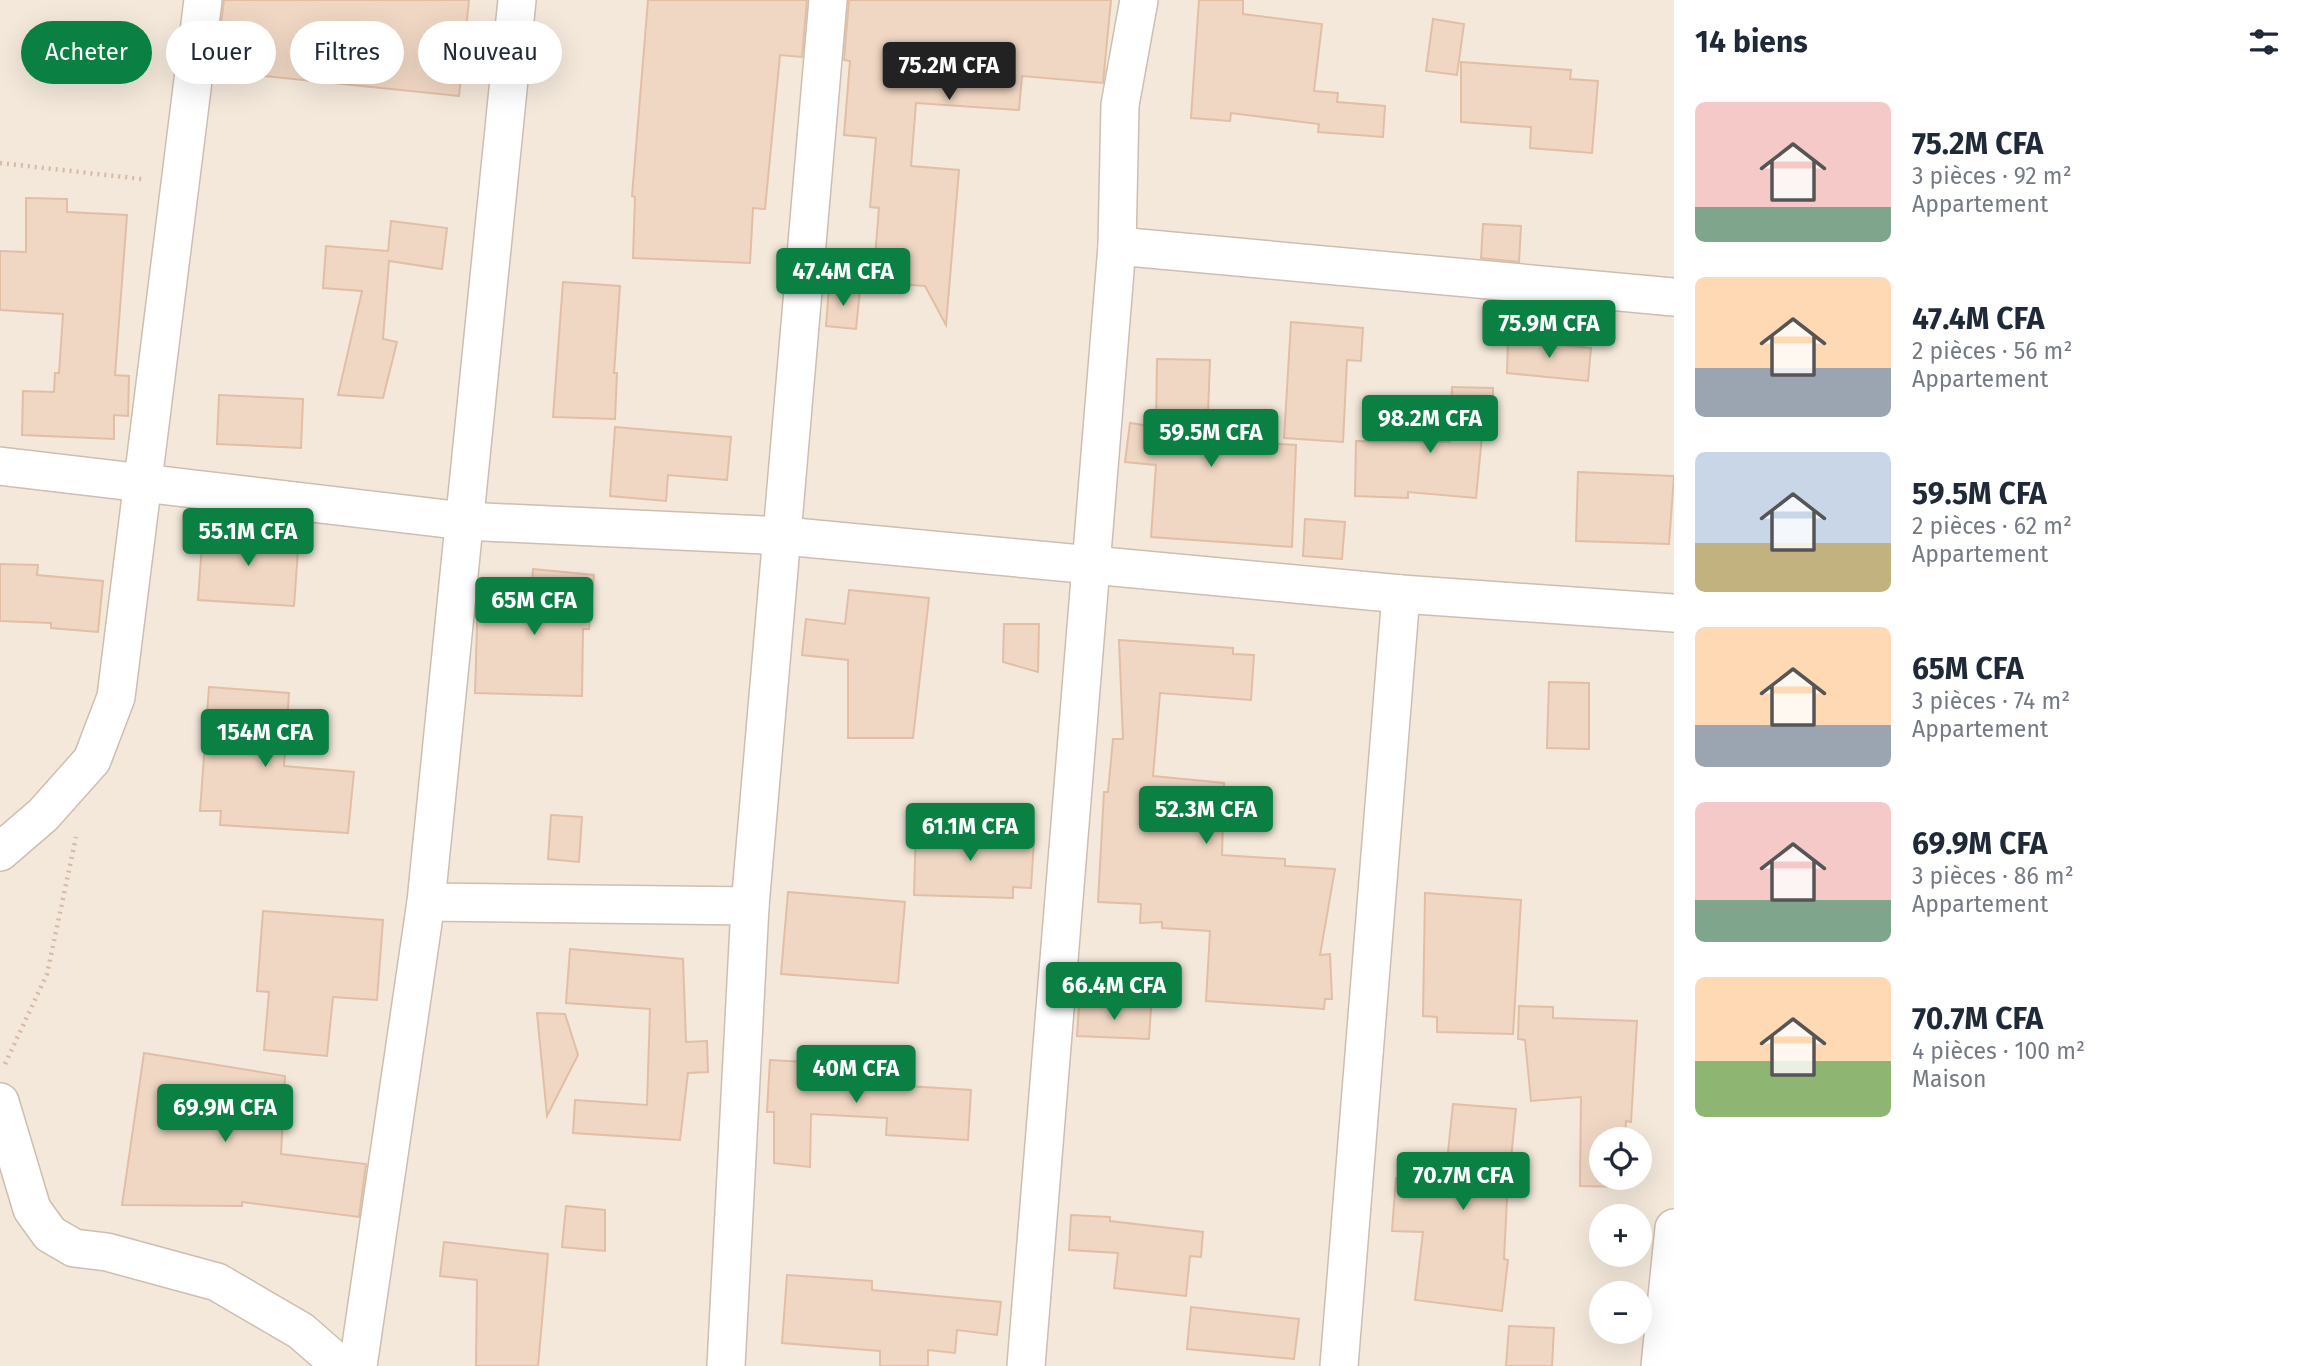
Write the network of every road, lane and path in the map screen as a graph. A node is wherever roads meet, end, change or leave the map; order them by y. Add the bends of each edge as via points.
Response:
1 (203, 0) edge
2 (517, 0) edge
3 (828, 0) edge
4 (1139, 0) edge
5 (0, 163) edge
6 (181, 183) junction
7 (1117, 246) junction
8 (1674, 297) edge
9 (0, 466) edge
10 (145, 485) junction
11 (464, 521) junction
12 (784, 536) junction
13 (1092, 564) junction
14 (1401, 594) junction
15 (1674, 613) edge
16 (78, 825) dead end
17 (0, 852) edge
18 (426, 902) junction
19 (750, 906) junction
20 (0, 1074) edge
21 (0, 1102) edge
22 (1674, 1228) edge
23 (341, 1366) edge
24 (358, 1366) edge
25 (726, 1366) edge
26 (1026, 1366) edge
27 (1339, 1366) edge
28 (1660, 1366) edge

1 - 6 street
2 - 11 street
3 - 12 street
4 - 7 street via 1120,105
5 - 6 path
6 - 10 street
7 - 8 street
7 - 13 street
9 - 10 street
10 - 11 street
10 - 17 street via 116,697 92,760 43,816
11 - 12 street
11 - 18 street
12 - 13 street
12 - 19 street
13 - 14 street
13 - 26 street
14 - 15 street
14 - 27 street
16 - 20 path via 47,974
18 - 19 street
18 - 24 street
19 - 25 street
21 - 23 street via 32,1209 50,1234 74,1248 107,1252 217,1282 301,1331
22 - 28 street

